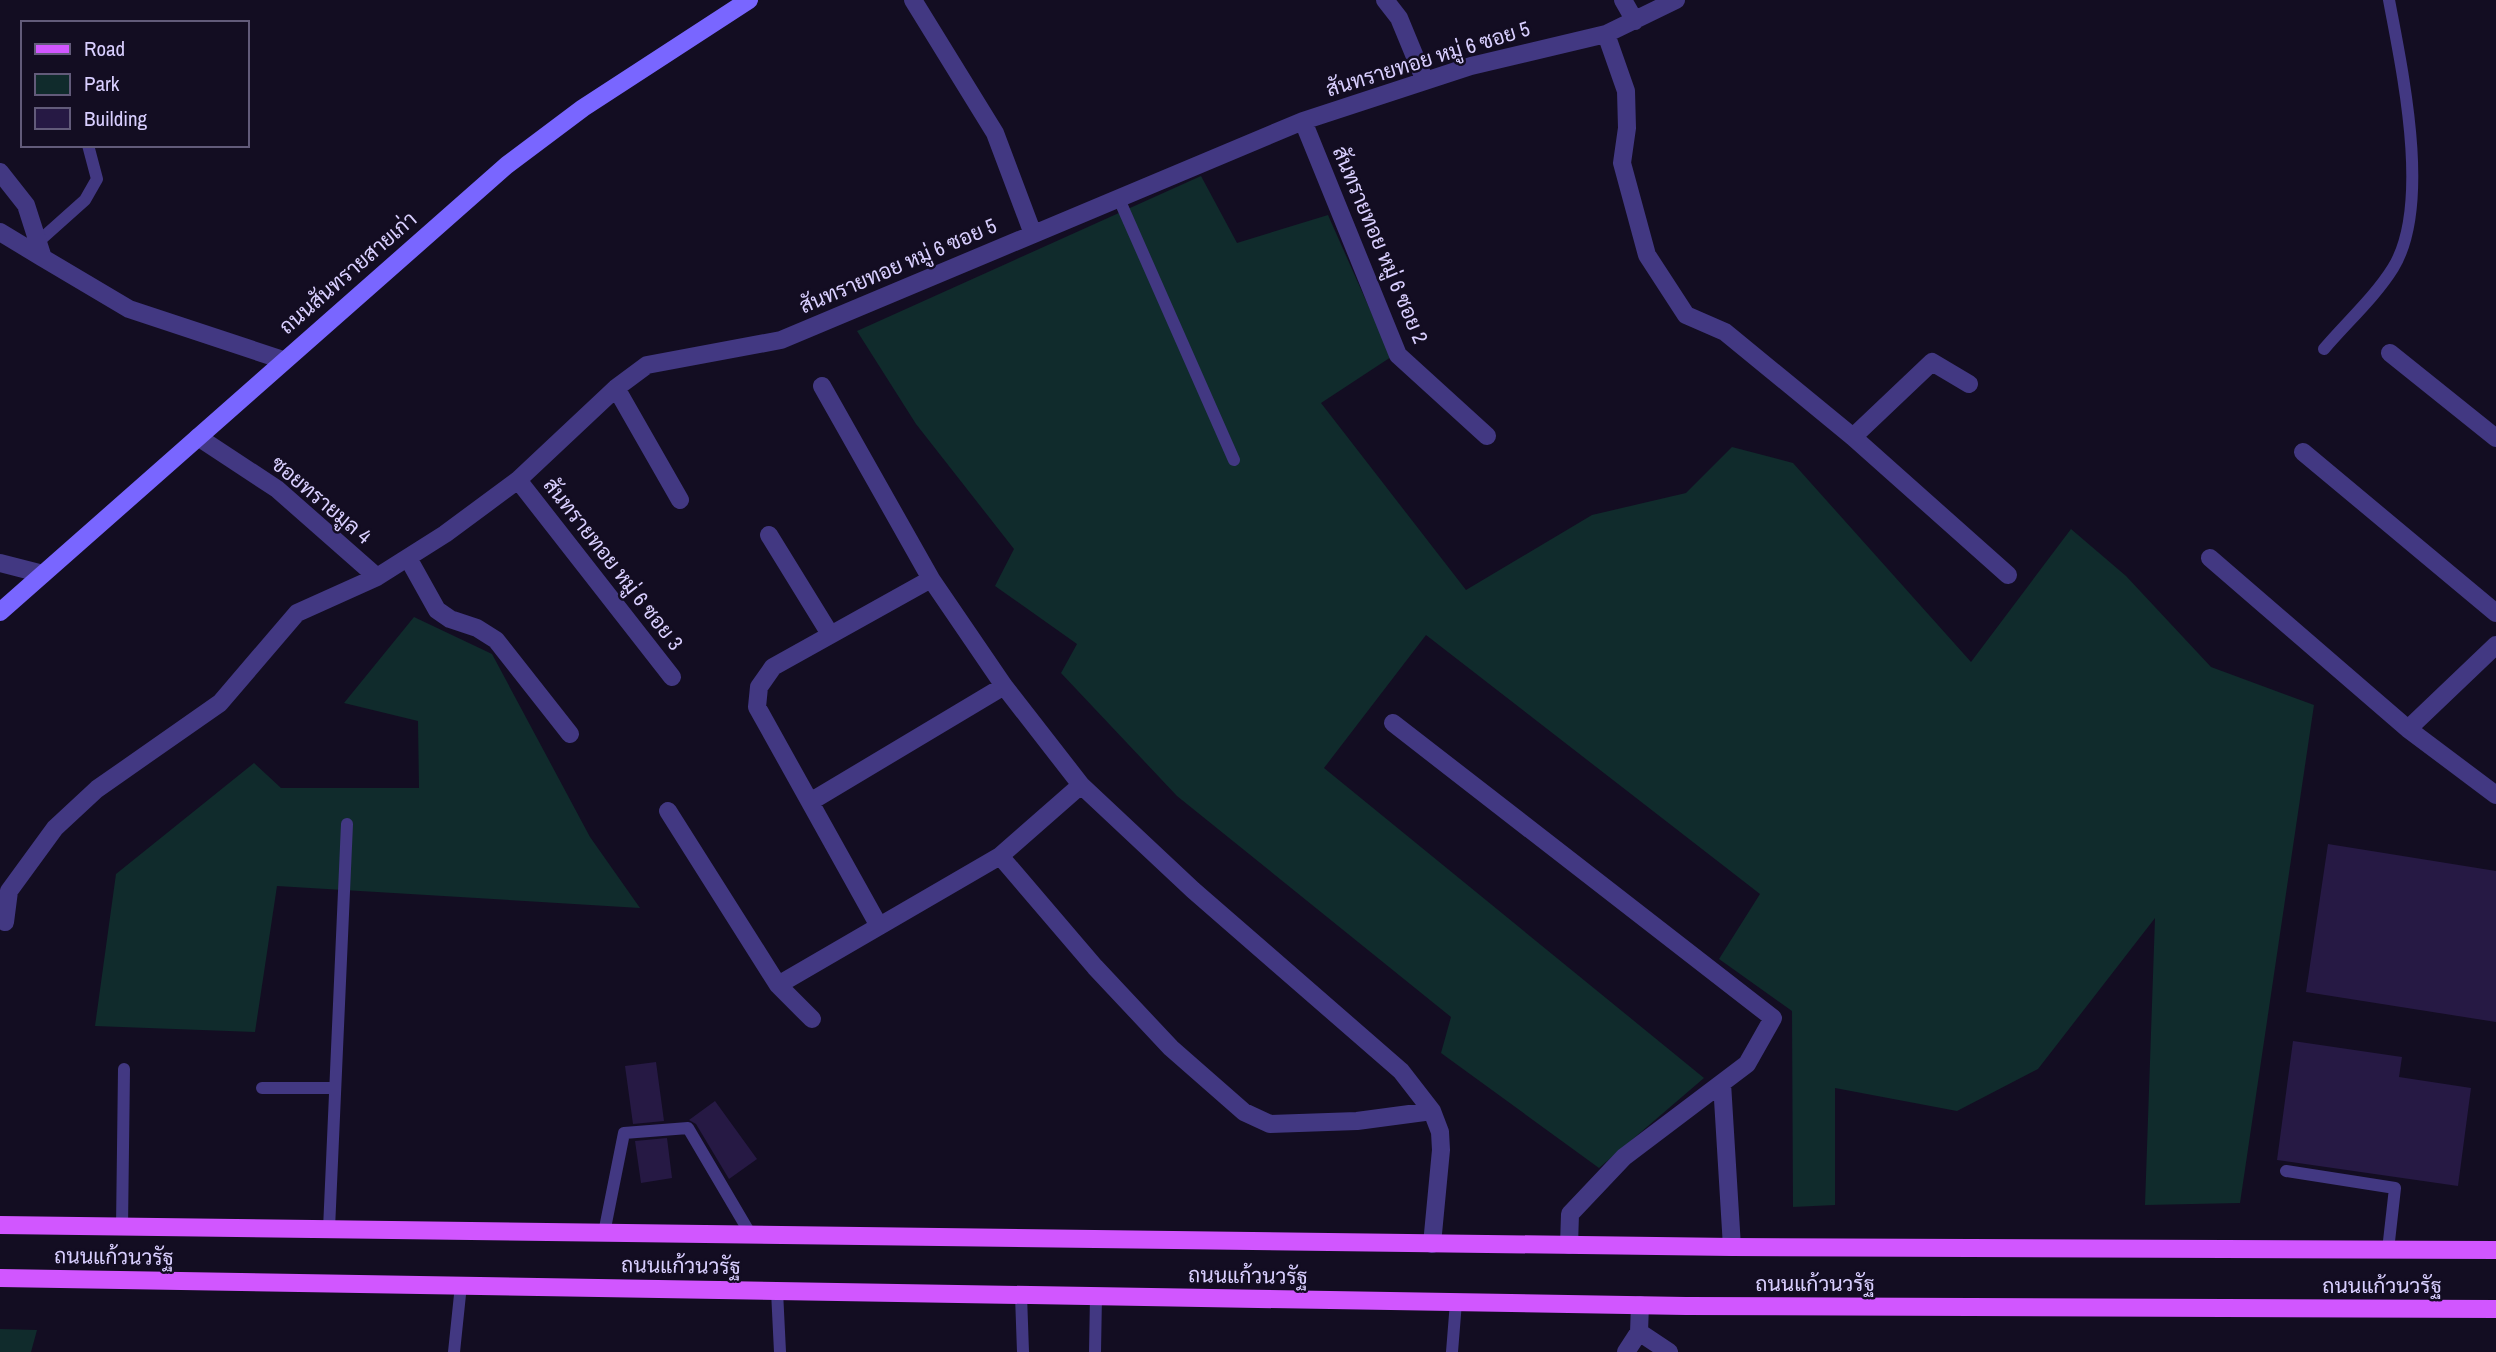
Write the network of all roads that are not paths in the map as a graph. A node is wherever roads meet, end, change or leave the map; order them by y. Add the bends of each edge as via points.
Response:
1 (749, 0) edge
2 (913, 0) edge
3 (1385, 0) edge
4 (1623, 0) edge
5 (1676, 0) edge
6 (2389, 0) edge
7 (1635, 22) junction
8 (1606, 34) junction
9 (1424, 81) junction
10 (1303, 121) junction
11 (89, 147) edge
12 (0, 172) edge
13 (1119, 199) junction
14 (0, 232) edge
15 (1033, 234) junction
16 (41, 250) junction
17 (2324, 349) dead end
18 (2390, 353) dead end
19 (283, 360) junction
20 (1969, 384) dead end
21 (822, 386) dead end
22 (617, 388) junction
23 (1487, 436) dead end
24 (198, 437) junction
25 (1853, 437) junction
26 (2496, 438) edge
27 (2303, 452) dead end
28 (1234, 460) dead end
29 (518, 480) junction
30 (680, 500) dead end
31 (769, 535) dead end
32 (408, 558) junction
33 (2210, 558) dead end
34 (0, 563) edge
35 (43, 574) junction
36 (2008, 575) dead end
37 (377, 577) junction
38 (931, 579) junction
39 (0, 612) edge
40 (2496, 613) edge
41 (830, 634) junction
42 (2496, 645) edge
43 (672, 677) dead end
44 (1004, 686) junction
45 (1393, 723) dead end
46 (2408, 729) junction
47 (570, 734) dead end
48 (1081, 786) junction
49 (2496, 795) edge
50 (810, 802) junction
51 (668, 811) dead end
52 (347, 824) dead end
53 (1000, 856) junction
54 (5, 922) dead end
55 (879, 926) junction
56 (778, 985) junction
57 (812, 1019) dead end
58 (124, 1069) dead end
59 (1723, 1083) junction
60 (262, 1088) dead end
61 (335, 1088) junction
62 (1432, 1111) junction
63 (2286, 1171) dead end
64 (0, 1225) edge
65 (122, 1227) junction
66 (329, 1229) junction
67 (604, 1233) junction
68 (751, 1235) junction
69 (1432, 1244) junction
70 (1569, 1245) junction
71 (1732, 1247) junction
72 (2388, 1250) junction
73 (2496, 1250) edge
74 (0, 1278) edge
75 (461, 1285) junction
76 (777, 1291) junction
77 (1021, 1295) junction
78 (1096, 1296) junction
79 (1456, 1302) junction
80 (1640, 1305) junction
81 (2496, 1309) edge
82 (1639, 1332) junction
83 (454, 1352) edge
84 (780, 1352) edge
85 (1023, 1352) edge
86 (1095, 1352) edge
87 (1452, 1352) edge
88 (1626, 1352) edge
89 (1669, 1352) edge

1 - 19 main road, ถนนสันทรายสายเก่า via 583,107 507,165
2 - 15 street via 995,133
3 - 9 street via 1399,18
4 - 7 street
5 - 7 street, สันทรายทอย หมู่ 6 ซอย 5
6 - 17 lane via 2406,93 2412,185 2405,242 2392,269
7 - 8 street, สันทรายทอย หมู่ 6 ซอย 5
8 - 9 street, สันทรายทอย หมู่ 6 ซอย 5
8 - 25 street via 1626,91 1622,163 1647,255 1686,315 1726,332
9 - 10 street, สันทรายทอย หมู่ 6 ซอย 5
10 - 13 street, สันทรายทอย หมู่ 6 ซอย 5
10 - 23 street, สันทรายทอย หมู่ 6 ซอย 2 via 1398,355
11 - 16 lane via 97,179 85,200
12 - 16 street via 26,205
13 - 15 street, สันทรายทอย หมู่ 6 ซอย 5
13 - 28 lane
14 - 16 street
15 - 22 street, สันทรายทอย หมู่ 6 ซอย 5 via 781,340 647,365
16 - 19 street via 129,309
18 - 26 street
19 - 24 main road, ถนนสันทรายสายเก่า
20 - 25 street via 1932,362
21 - 38 street
22 - 29 street, สันทรายทอย หมู่ 6 ซอย 5
22 - 30 street
24 - 35 main road, ถนนสันทรายสายเก่า
24 - 37 street, ซอยทรายมูล 4 via 277,489
25 - 36 street
27 - 40 street
29 - 32 street, สันทรายทอย หมู่ 6 ซอย 5
29 - 43 street, สันทรายทอย หมู่ 6 ซอย 3
31 - 41 street
32 - 37 street, สันทรายทอย หมู่ 6 ซอย 5
32 - 47 street via 436,610 496,640
33 - 46 street
34 - 35 street
35 - 39 main road, ถนนสันทรายสายเก่า
37 - 54 street, สันทรายทอย หมู่ 6 ซอย 5 via 297,613 220,703 97,789 55,828 9,891
38 - 41 street
38 - 44 street
41 - 50 street via 773,667 759,687 757,707
42 - 46 street
44 - 48 street
44 - 50 street
45 - 59 street via 1773,1018 1747,1064
46 - 49 street
48 - 53 street
48 - 62 street via 1401,1071
50 - 55 street
51 - 56 street
52 - 61 lane
53 - 55 street
53 - 62 street via 1171,1048 1244,1112 1270,1124 1357,1121
55 - 56 street
56 - 57 street
58 - 65 lane
59 - 70 street via 1624,1157 1570,1214
59 - 71 street
60 - 61 lane
61 - 66 lane
62 - 69 street via 1441,1150
63 - 72 lane via 2395,1188
64 - 65 main road, ถนนแก้วนวรัฐ
65 - 66 main road, ถนนแก้วนวรัฐ
66 - 67 main road, ถนนแก้วนวรัฐ
67 - 68 main road, ถนนแก้วนวรัฐ
67 - 68 lane via 624,1133 688,1128
68 - 69 main road, ถนนแก้วนวรัฐ
69 - 70 main road, ถนนแก้วนวรัฐ
70 - 71 main road, ถนนแก้วนวรัฐ
71 - 72 main road, ถนนแก้วนวรัฐ
72 - 73 main road, ถนนแก้วนวรัฐ
74 - 75 main road, ถนนแก้วนวรัฐ
75 - 76 main road, ถนนแก้วนวรัฐ
75 - 83 lane
76 - 77 main road, ถนนแก้วนวรัฐ
76 - 84 lane
77 - 78 main road, ถนนแก้วนวรัฐ
77 - 85 lane
78 - 79 main road, ถนนแก้วนวรัฐ
78 - 86 lane
79 - 80 main road, ถนนแก้วนวรัฐ
79 - 87 lane
80 - 81 main road, ถนนแก้วนวรัฐ
80 - 82 street
82 - 88 street
82 - 89 street

